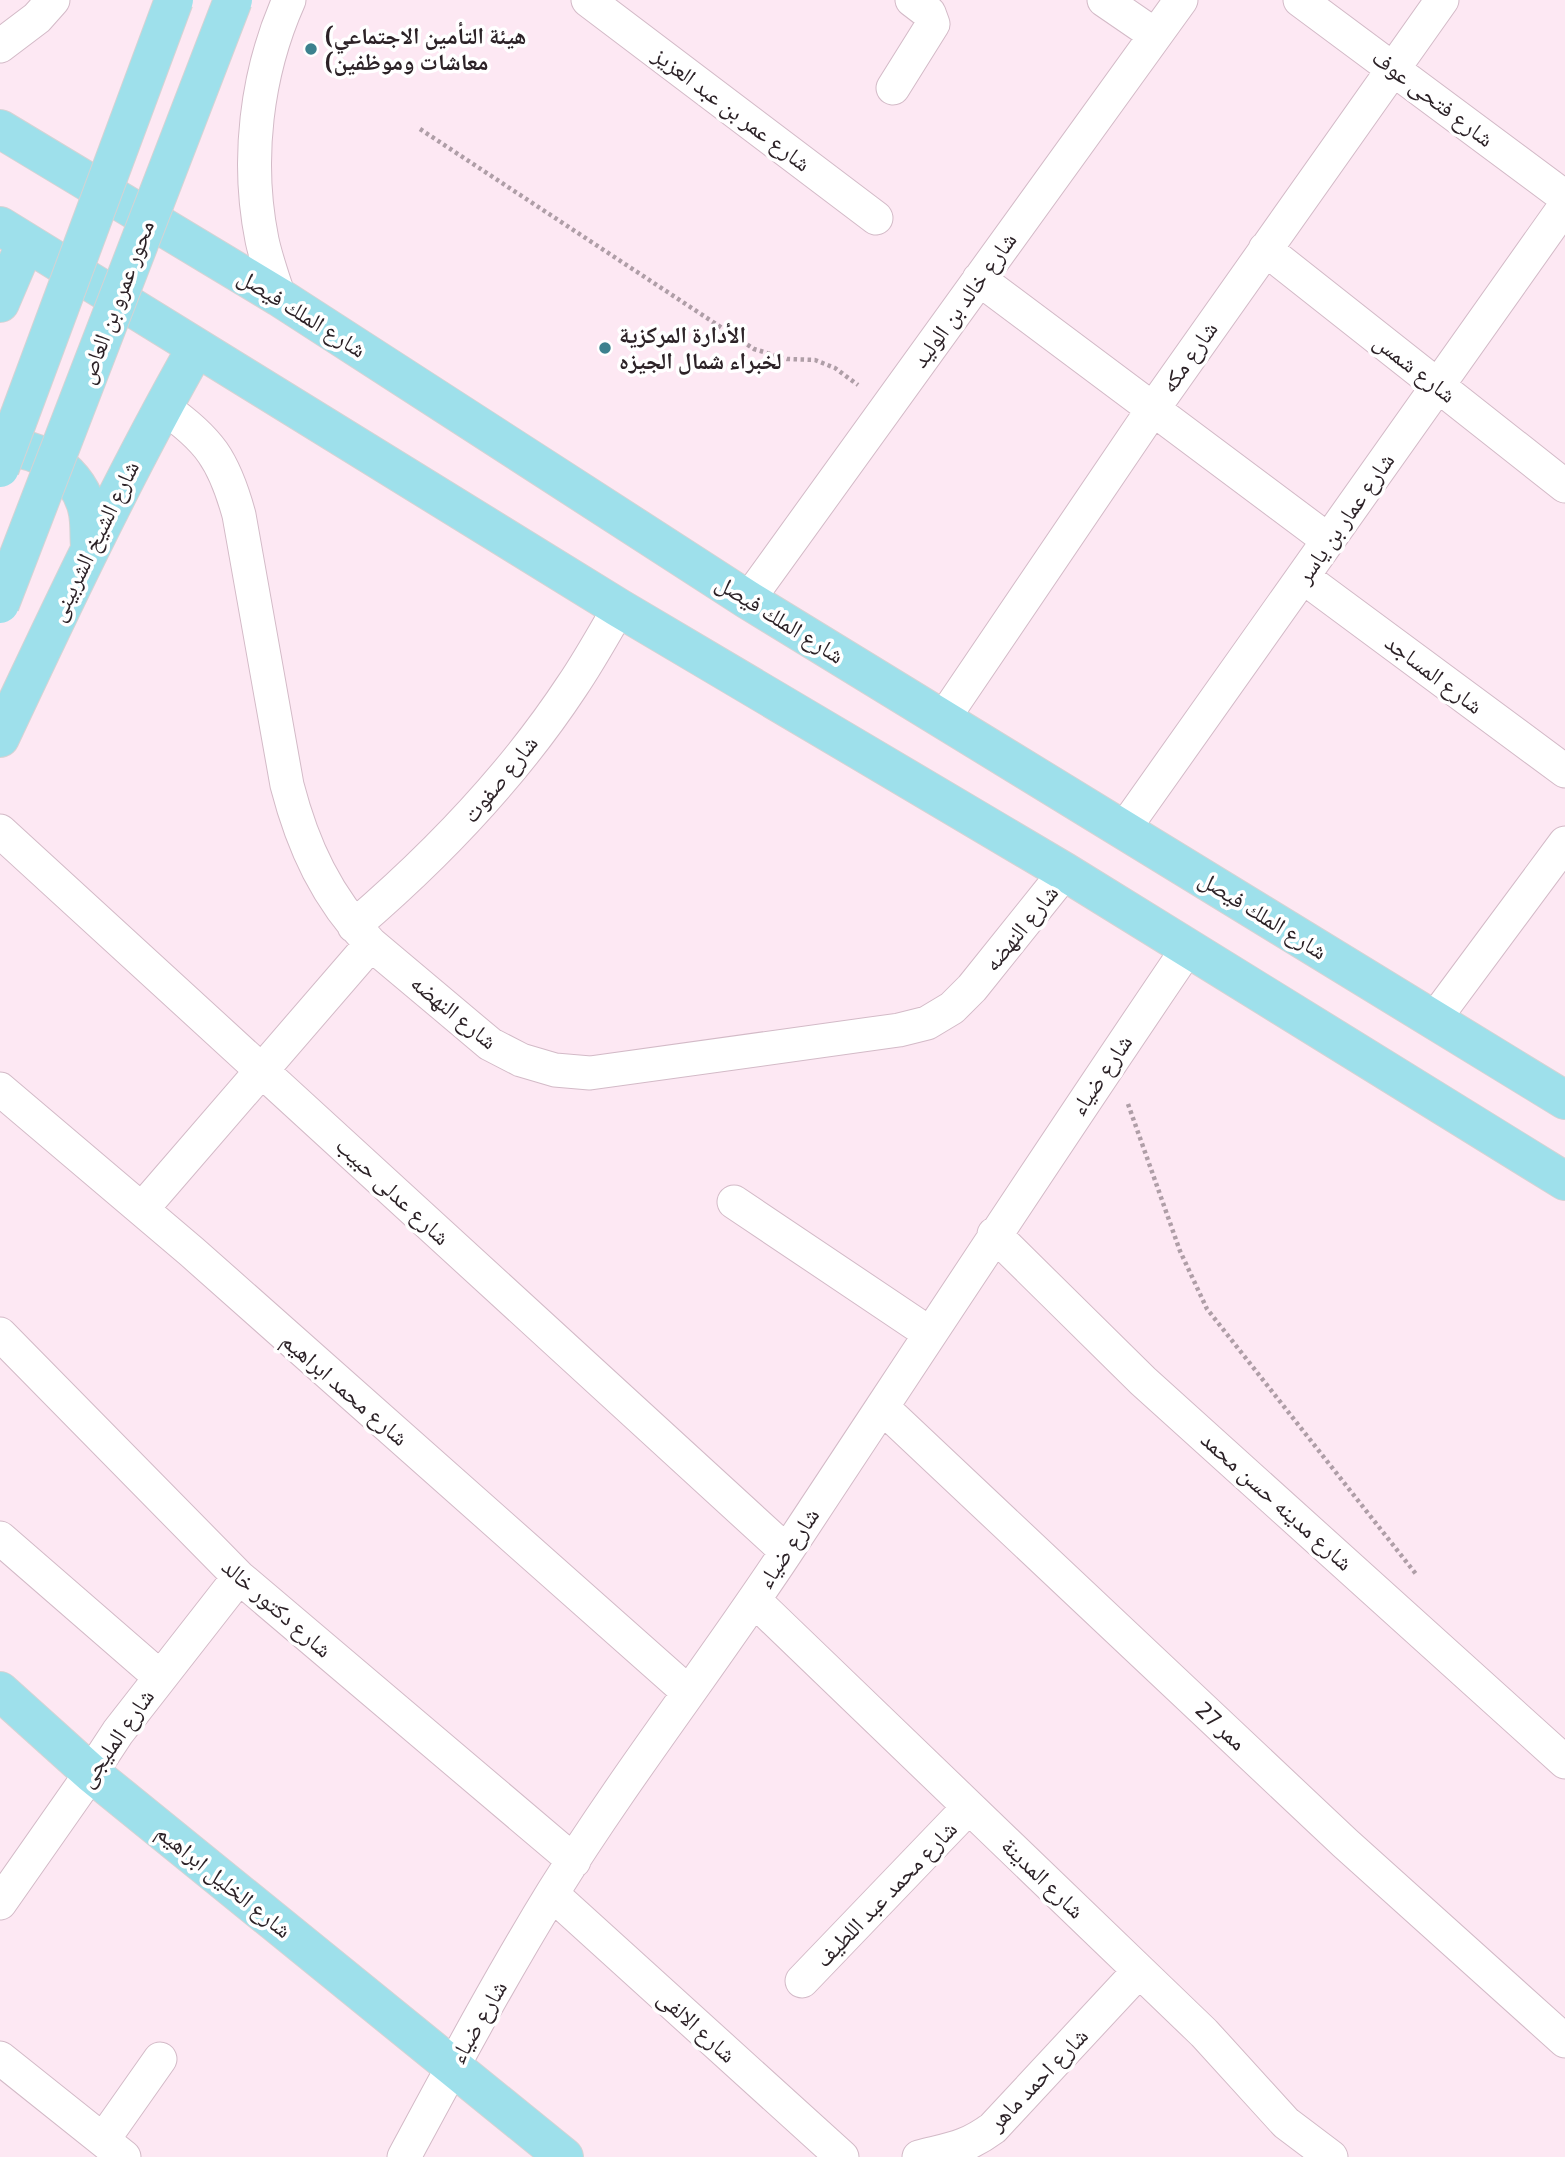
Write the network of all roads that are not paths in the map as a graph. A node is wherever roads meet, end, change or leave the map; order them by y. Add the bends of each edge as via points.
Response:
1 (53, 0) edge
2 (174, 0) edge
3 (233, 0) edge
4 (588, 0) edge
5 (912, 0) edge
6 (1104, 0) edge
7 (1181, 0) edge
8 (1300, 0) edge
9 (1442, 0) edge
10 (279, 3) edge
11 (1155, 35) junction
12 (0, 46) edge
13 (1393, 69) junction
14 (893, 88) dead end
15 (0, 129) edge
16 (1565, 197) edge
17 (1565, 206) edge
18 (876, 218) dead end
19 (13, 234) edge
20 (1265, 249) junction
21 (979, 279) junction
22 (279, 297) junction
23 (0, 303) edge
24 (196, 348) junction
25 (1438, 386) junction
26 (163, 407) junction
27 (1153, 409) junction
28 (0, 448) edge
29 (0, 468) edge
30 (1565, 486) edge
31 (1328, 540) junction
32 (90, 546) junction
33 (1303, 577) junction
34 (748, 600) junction
35 (0, 604) edge
36 (619, 608) junction
37 (943, 719) junction
38 (0, 738) edge
39 (1565, 771) edge
40 (1124, 829) junction
41 (0, 831) edge
42 (1565, 843) edge
43 (1065, 872) junction
44 (363, 935) junction
45 (1188, 948) junction
46 (1433, 1021) junction
47 (262, 1071) junction
48 (0, 1089) edge
49 (1565, 1100) edge
50 (1565, 1181) edge
51 (734, 1202) dead end
52 (142, 1209) junction
53 (994, 1234) junction
54 (929, 1333) junction
55 (0, 1334) edge
56 (882, 1407) junction
57 (0, 1538) edge
58 (786, 1551) junction
59 (239, 1577) junction
60 (754, 1600) junction
61 (159, 1677) junction
62 (0, 1691) edge
63 (688, 1692) junction
64 (1565, 1762) edge
65 (91, 1773) junction
66 (969, 1807) junction
67 (574, 1860) junction
68 (552, 1894) junction
69 (0, 1903) edge
70 (1139, 1971) junction
71 (802, 1981) dead end
72 (1565, 2040) edge
73 (0, 2058) edge
74 (160, 2059) dead end
75 (453, 2066) junction
76 (114, 2149) edge
77 (1312, 2152) edge
78 (412, 2153) edge
79 (960, 2153) edge
80 (564, 2157) edge
81 (842, 2157) edge
82 (919, 2157) edge

1 - 12 street
2 - 29 main road, bridge
3 - 35 main road, محور عمرو بن العاص, bridge
4 - 18 street, شارع عمر بن عبد العزيز
5 - 14 street via 929,13 933,24
6 - 11 street
7 - 11 street, شارع خالد بن الوليد
8 - 13 street, شارع فتحى عوف
9 - 13 street, شارع مكه
10 - 22 street via 256,123 255,171 262,240
11 - 21 street, شارع خالد بن الوليد
13 - 16 street, شارع فتحى عوف
13 - 20 street, شارع مكه
15 - 22 main road, شارع الملك فيصل
17 - 25 street, شارع عمار بن ياسر
19 - 23 main road
19 - 24 main road
20 - 25 street, شارع شمس
20 - 27 street, شارع مكه
21 - 27 street
21 - 34 street, شارع خالد بن الوليد
22 - 34 main road, شارع الملك فيصل
24 - 26 main road, شارع الشيخ الشربينى
24 - 36 main road
25 - 30 street, شارع شمس
25 - 31 street, شارع عمار بن ياسر
26 - 32 main road, شارع الشيخ الشربينى
26 - 44 street, شارع النهضه via 192,427 214,452 230,482 297,823 330,894
27 - 31 street
27 - 37 street, شارع مكه
28 - 32 main road via 15,447 48,458 73,481 88,512
31 - 33 street, شارع عمار بن ياسر
32 - 38 main road, شارع الشيخ الشربينى
33 - 39 street, شارع المساجد
33 - 40 street, شارع عمار بن ياسر
34 - 37 main road, شارع الملك فيصل
36 - 43 main road
36 - 44 street, شارع صفوت via 572,686 519,760 460,828 394,892
37 - 40 main road, شارع الملك فيصل
40 - 46 main road, شارع الملك فيصل
41 - 47 street, شارع عدلى حبيب
42 - 46 street
43 - 44 street, شارع النهضه via 972,988 952,1008 927,1023 590,1073 555,1070 490,1044
43 - 45 main road
44 - 47 street, شارع صفوت
45 - 50 main road
45 - 53 street, شارع ضياء
46 - 49 main road, شارع الملك فيصل
47 - 52 street, شارع صفوت
47 - 58 street, شارع عدلى حبيب
48 - 52 street, شارع محمد ابراهيم
51 - 54 street
52 - 63 street, شارع محمد ابراهيم
53 - 54 street, شارع ضياء
53 - 64 street, شارع مدينه حسن محمد via 1150,1388
54 - 56 street, شارع ضياء
55 - 59 street, شارع دكتور خالد
56 - 58 street, شارع ضياء
56 - 72 street, ممر 27 via 1345,1843
57 - 61 street
58 - 60 street, شارع ضياء
59 - 61 street, شارع المليجى
59 - 67 street, شارع دكتور خالد
60 - 63 street, شارع ضياء
60 - 66 street, شارع المدينة
61 - 65 street, شارع المليجى
62 - 65 main road, شارع الخليل ابراهيم
63 - 67 street, شارع ضياء
65 - 69 street, شارع المليجى
65 - 75 main road, شارع الخليل ابراهيم
66 - 70 street, شارع المدينة
66 - 71 street, شارع محمد عبد اللطيف
67 - 68 street, شارع ضياء
68 - 75 street, شارع ضياء
68 - 81 street, شارع الالفى
70 - 77 street, شارع المدينة via 1210,2039
70 - 79 street, شارع احمد ماهر via 993,2129
73 - 76 street
74 - 76 street
75 - 78 street, شارع ضياء
75 - 80 main road, شارع الخليل ابراهيم
79 - 82 street, شارع احمد ماهر

